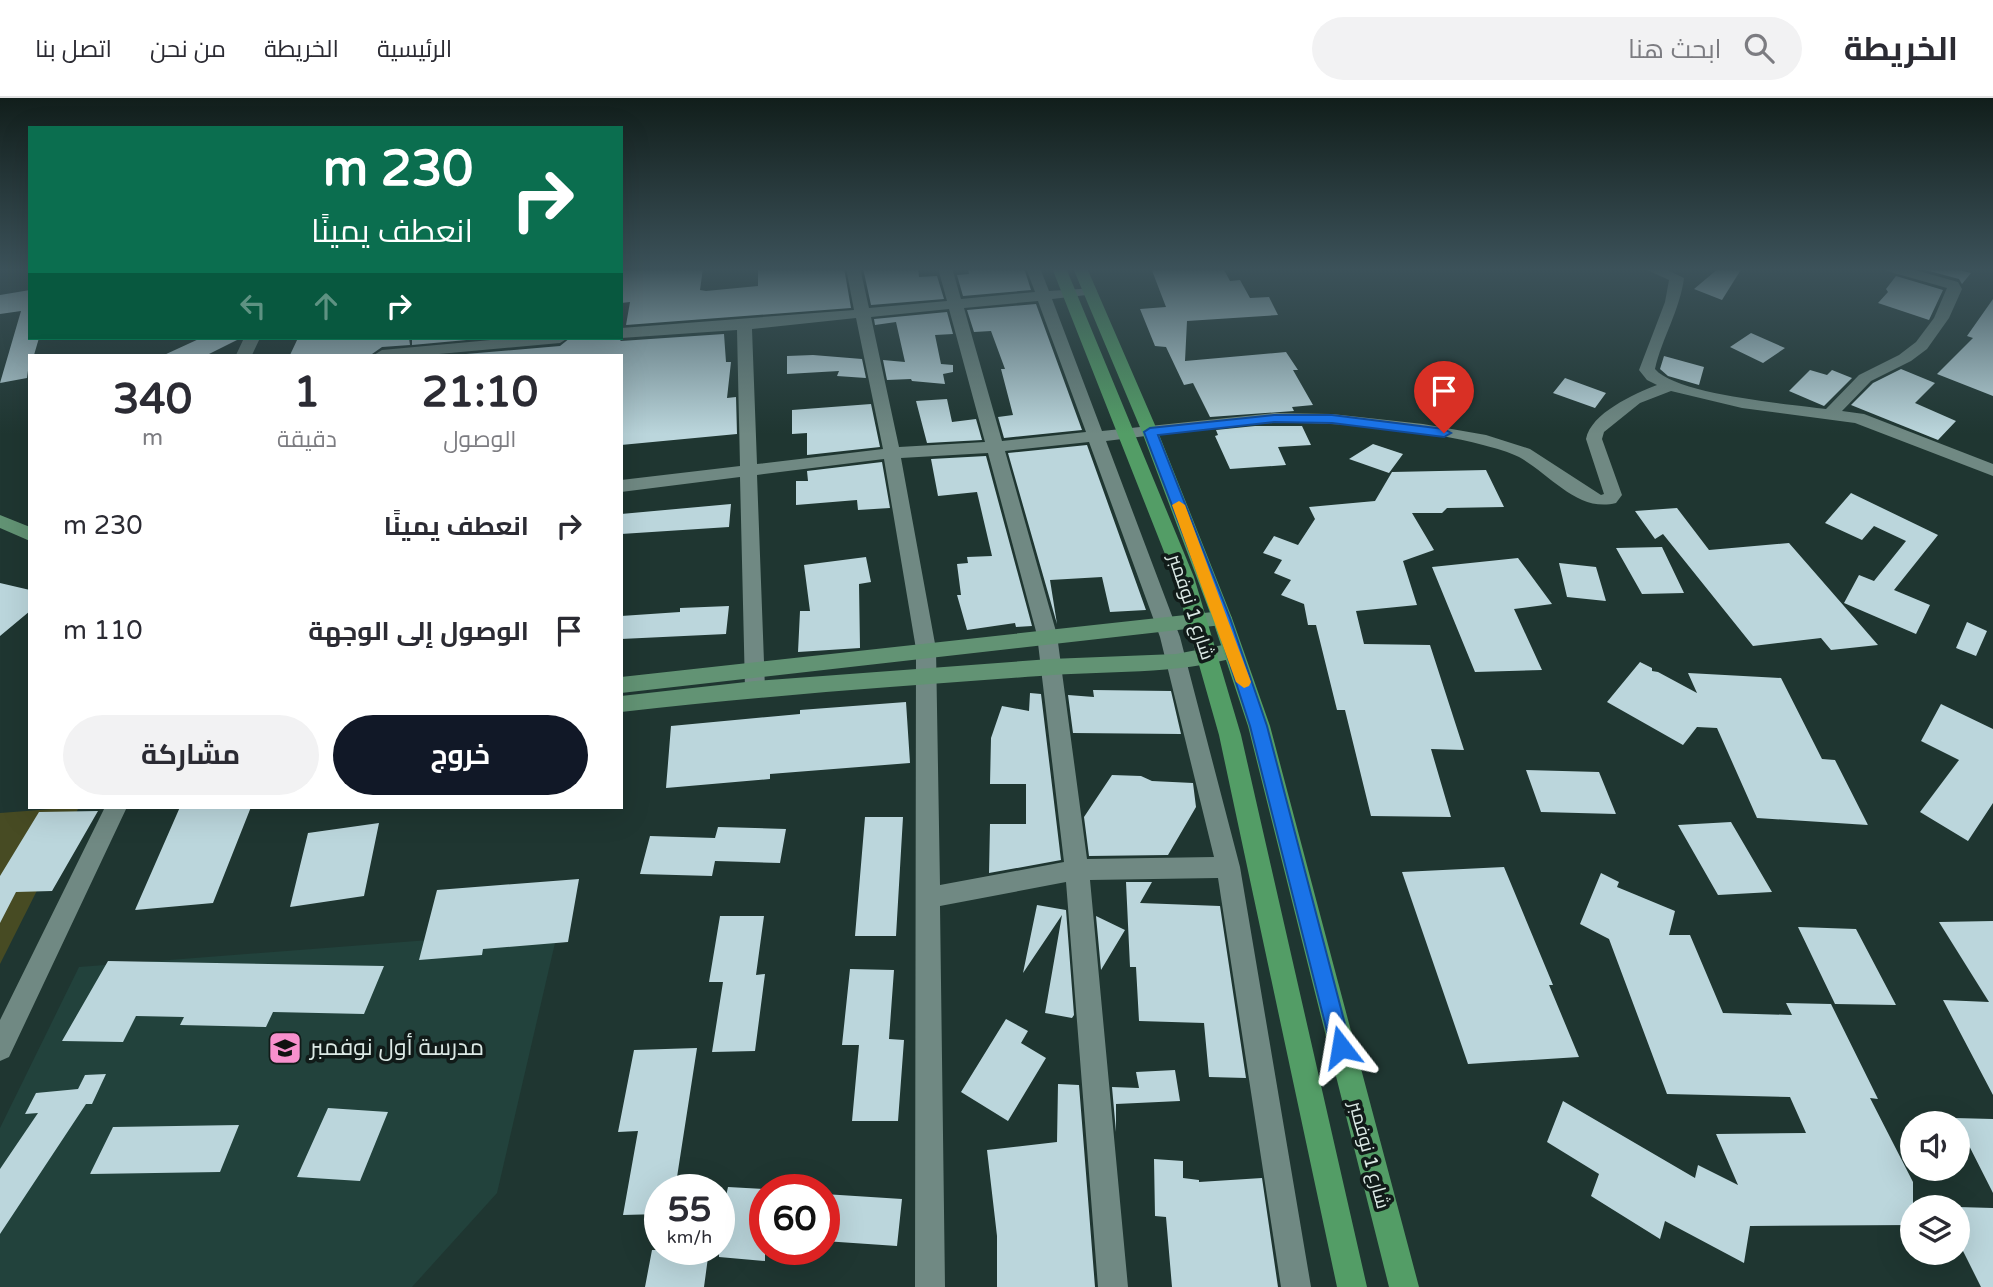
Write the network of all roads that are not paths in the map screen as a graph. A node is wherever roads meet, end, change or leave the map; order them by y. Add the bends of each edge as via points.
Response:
1 (759, 323) edge
2 (866, 323) edge
3 (962, 323) edge
4 (1053, 323) edge
5 (1090, 323) edge
6 (1095, 323) edge
7 (1664, 323) edge
8 (1937, 323) edge
9 (744, 325) junction
10 (623, 333) edge
11 (542, 340) edge
12 (393, 354) edge
13 (1670, 386) junction
14 (1831, 413) junction
15 (1150, 432) junction
16 (1126, 434) junction
17 (1095, 437) junction
18 (995, 447) junction
19 (892, 453) junction
20 (750, 470) junction
21 (1993, 470) edge
22 (623, 486) edge
23 (0, 521) edge
24 (28, 534) edge
25 (1222, 618) junction
26 (1196, 621) junction
27 (1164, 622) junction
28 (1047, 635) junction
29 (926, 649) junction
30 (1233, 651) junction
31 (1207, 654) junction
32 (1176, 662) junction
33 (1050, 667) junction
34 (925, 676) junction
35 (755, 678) junction
36 (623, 685) edge
37 (623, 704) edge
38 (115, 809) edge
39 (1228, 867) junction
40 (1077, 870) junction
41 (927, 898) junction
42 (0, 1048) edge
43 (930, 1287) edge
44 (1113, 1287) edge
45 (1296, 1287) edge
46 (1352, 1287) edge
47 (1404, 1287) edge

1 - 9 street
2 - 19 street
3 - 18 street
4 - 17 street
5 - 16 main road, شارع 1 نوفمبر
6 - 15 main road, شارع 1 نوفمبر
7 - 13 street via 1647,370
8 - 14 street via 1918,348 1867,376
9 - 10 street
9 - 20 street
11 - 12 street
13 - 14 street via 1742,403
13 - 15 street via 1634,400 1596,430 1594,439 1613,495 1600,501 1524,453 1486,440 1423,429 1274,418
14 - 21 street via 1886,427
15 - 16 street
15 - 25 main road, شارع 1 نوفمبر
16 - 17 street
16 - 26 main road, شارع 1 نوفمبر via 1184,577
17 - 18 street
17 - 27 street
18 - 19 street
18 - 28 street
19 - 20 street
19 - 29 street
20 - 22 street
20 - 35 street
23 - 24 street
25 - 26 street
25 - 30 main road, شارع 1 نوفمبر
26 - 27 street
26 - 31 main road, شارع 1 نوفمبر
27 - 28 street
27 - 32 street
28 - 29 street
28 - 33 street
29 - 34 street
29 - 35 street
30 - 31 street
30 - 47 main road, شارع 1 نوفمبر via 1259,726
31 - 32 street
31 - 46 main road, شارع 1 نوفمبر via 1233,748
32 - 33 street
32 - 39 street
33 - 34 street
33 - 40 street
34 - 35 street
34 - 41 street
35 - 36 street
35 - 37 street
38 - 42 street
39 - 40 street
39 - 45 street
40 - 41 street
40 - 44 street
41 - 43 street

